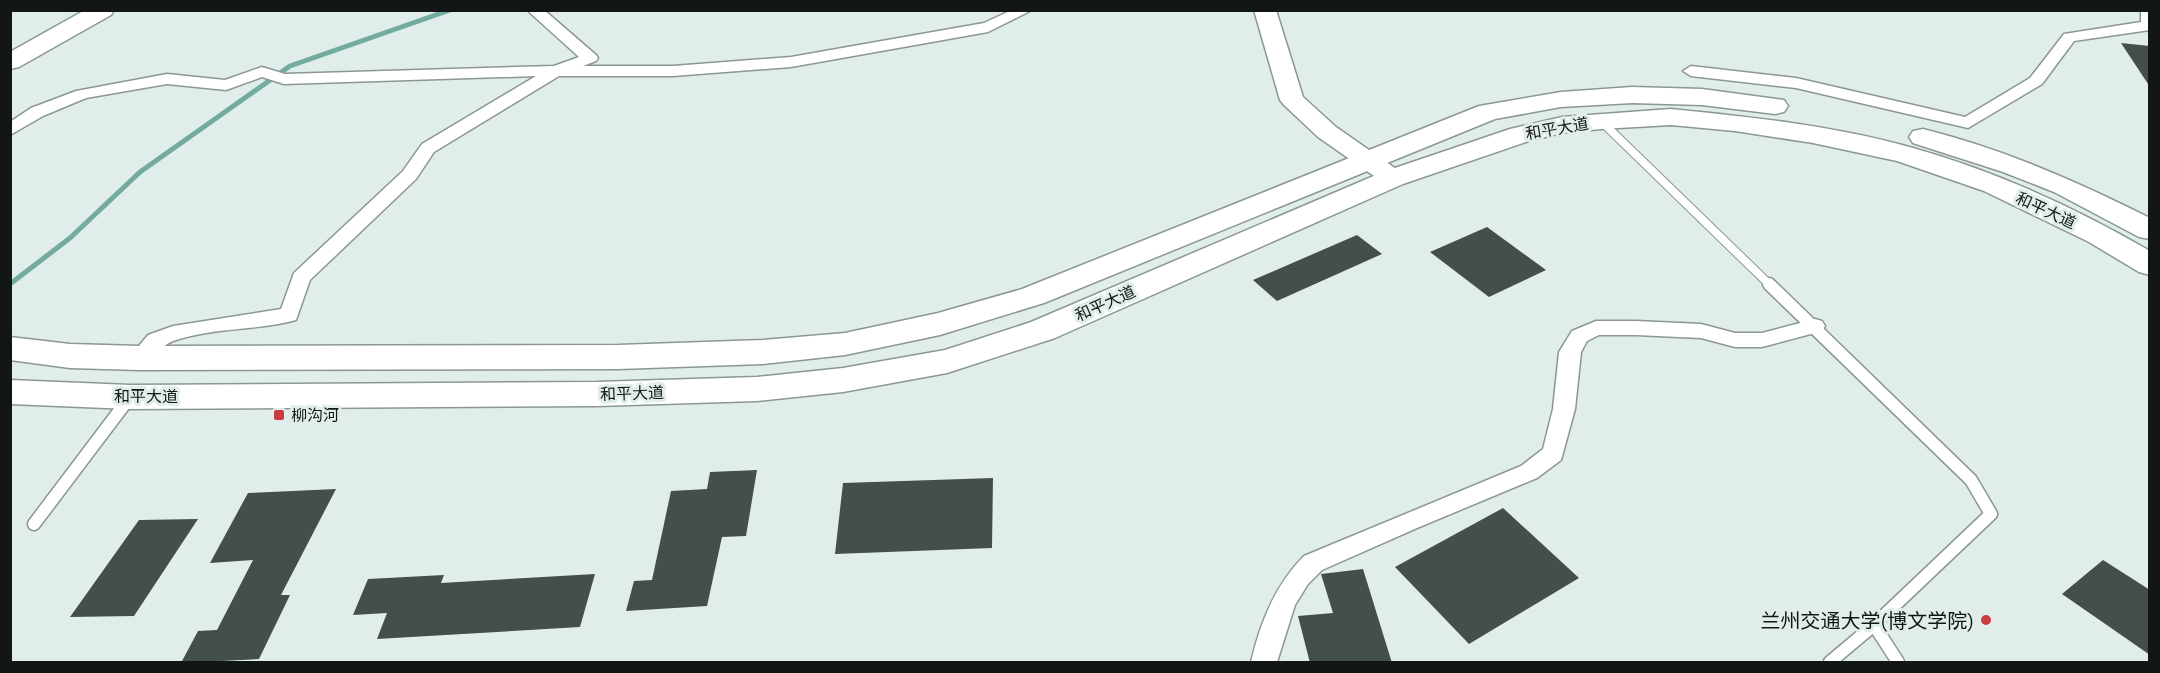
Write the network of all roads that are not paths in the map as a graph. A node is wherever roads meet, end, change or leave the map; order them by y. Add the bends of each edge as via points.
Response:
1 (103, 10) edge
2 (534, 10) edge
3 (1025, 10) edge
4 (1265, 10) edge
5 (2148, 10) edge
6 (2149, 26) edge
7 (10, 62) edge
8 (556, 71) junction
9 (1691, 71) dead end
10 (1601, 121) junction
11 (10, 130) edge
12 (1381, 170) junction
13 (2150, 230) edge
14 (2150, 265) edge
15 (1815, 326) junction
16 (13, 348) edge
17 (140, 358) junction
18 (10, 392) edge
19 (130, 397) junction
20 (34, 524) dead end
21 (1874, 626) junction
22 (1263, 663) edge
23 (1830, 663) edge
24 (1898, 663) edge

1 - 7 highway
2 - 8 street via 590,58
3 - 8 street via 988,27 791,62 673,71
4 - 12 street via 1292,100 1327,132
5 - 6 street
6 - 9 street via 2069,37 2036,81 1968,123 1797,83
8 - 11 street via 275,76 262,72 225,85 167,79 82,94 37,112
8 - 17 street via 428,148 410,174 301,278 289,315 180,332 154,340
10 - 12 highway, 和平大道 via 1562,125
10 - 14 highway, 和平大道 via 1671,117 1735,123 1904,154 1994,185
10 - 15 lane
12 - 13 highway, 和平大道 via 1488,112 1535,102 1580,96 1661,94 1729,99 1906,132 2054,182
12 - 17 highway, 和平大道 via 1033,296 940,324 844,344 764,352 618,357
12 - 19 highway, 和平大道 via 1043,330 947,361 843,380 758,389 597,394
15 - 21 lane via 1971,480 1991,514
15 - 22 street via 1762,340 1701,331 1636,328 1596,328 1579,336 1570,352 1564,409 1553,454 1528,472 1313,563 1283,602
16 - 17 highway, 和平大道 via 70,356
18 - 19 highway, 和平大道
19 - 20 lane
21 - 23 lane
21 - 24 lane

